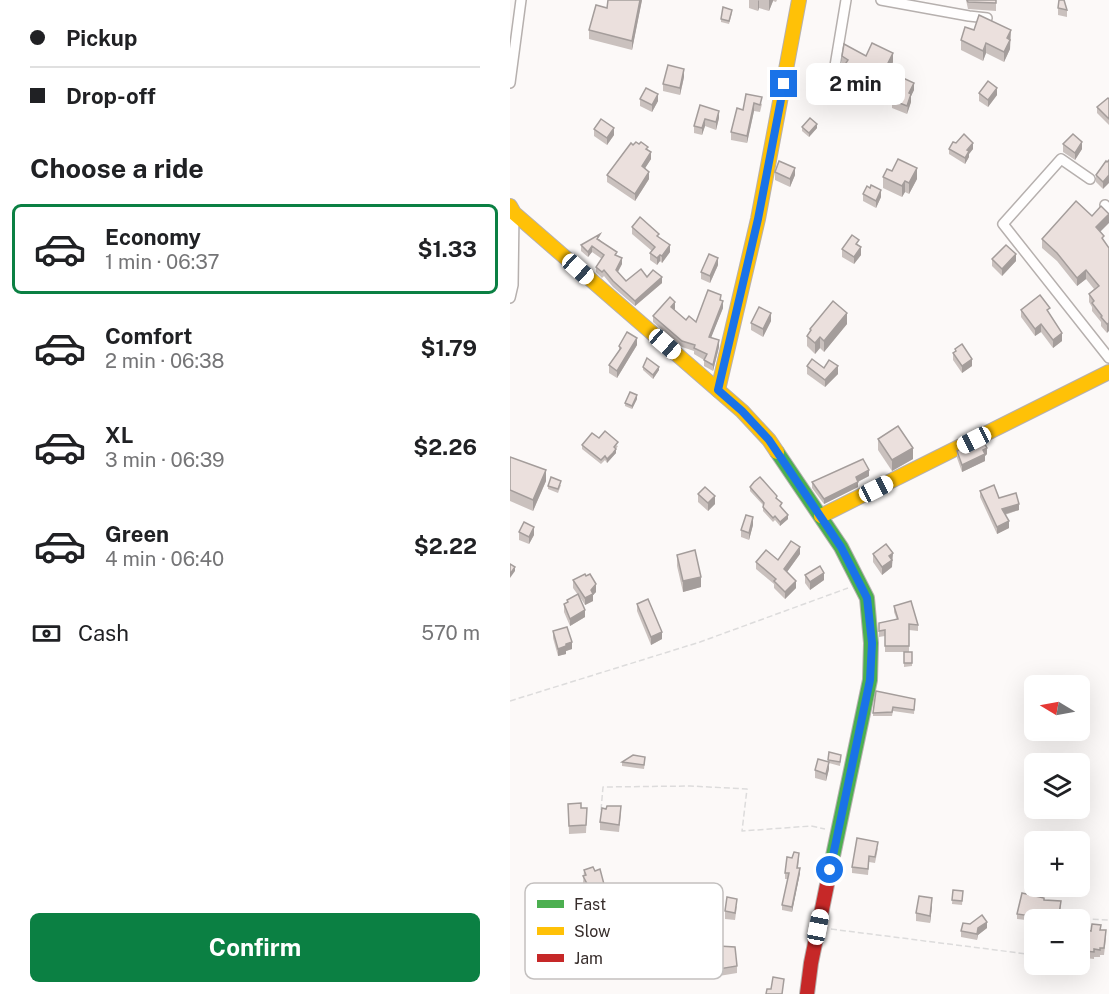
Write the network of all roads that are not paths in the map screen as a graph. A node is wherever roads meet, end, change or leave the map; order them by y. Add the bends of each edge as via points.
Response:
1 (521, 0) edge
2 (799, 0) edge
3 (846, 0) edge
4 (881, 0) edge
5 (987, 18) edge
6 (510, 83) edge
7 (872, 98) dead end
8 (1090, 179) dead end
9 (512, 209) edge
10 (510, 298) edge
11 (1109, 358) edge
12 (1109, 372) edge
13 (718, 390) junction
14 (821, 516) junction
15 (807, 994) edge

1 - 6 street
2 - 13 street via 758,219
3 - 7 street via 834,72 846,90
4 - 5 street
8 - 11 street via 1061,159 1003,224
9 - 10 street
9 - 13 street
12 - 14 street
13 - 14 street via 769,440
14 - 15 street via 867,598 872,643 870,680

